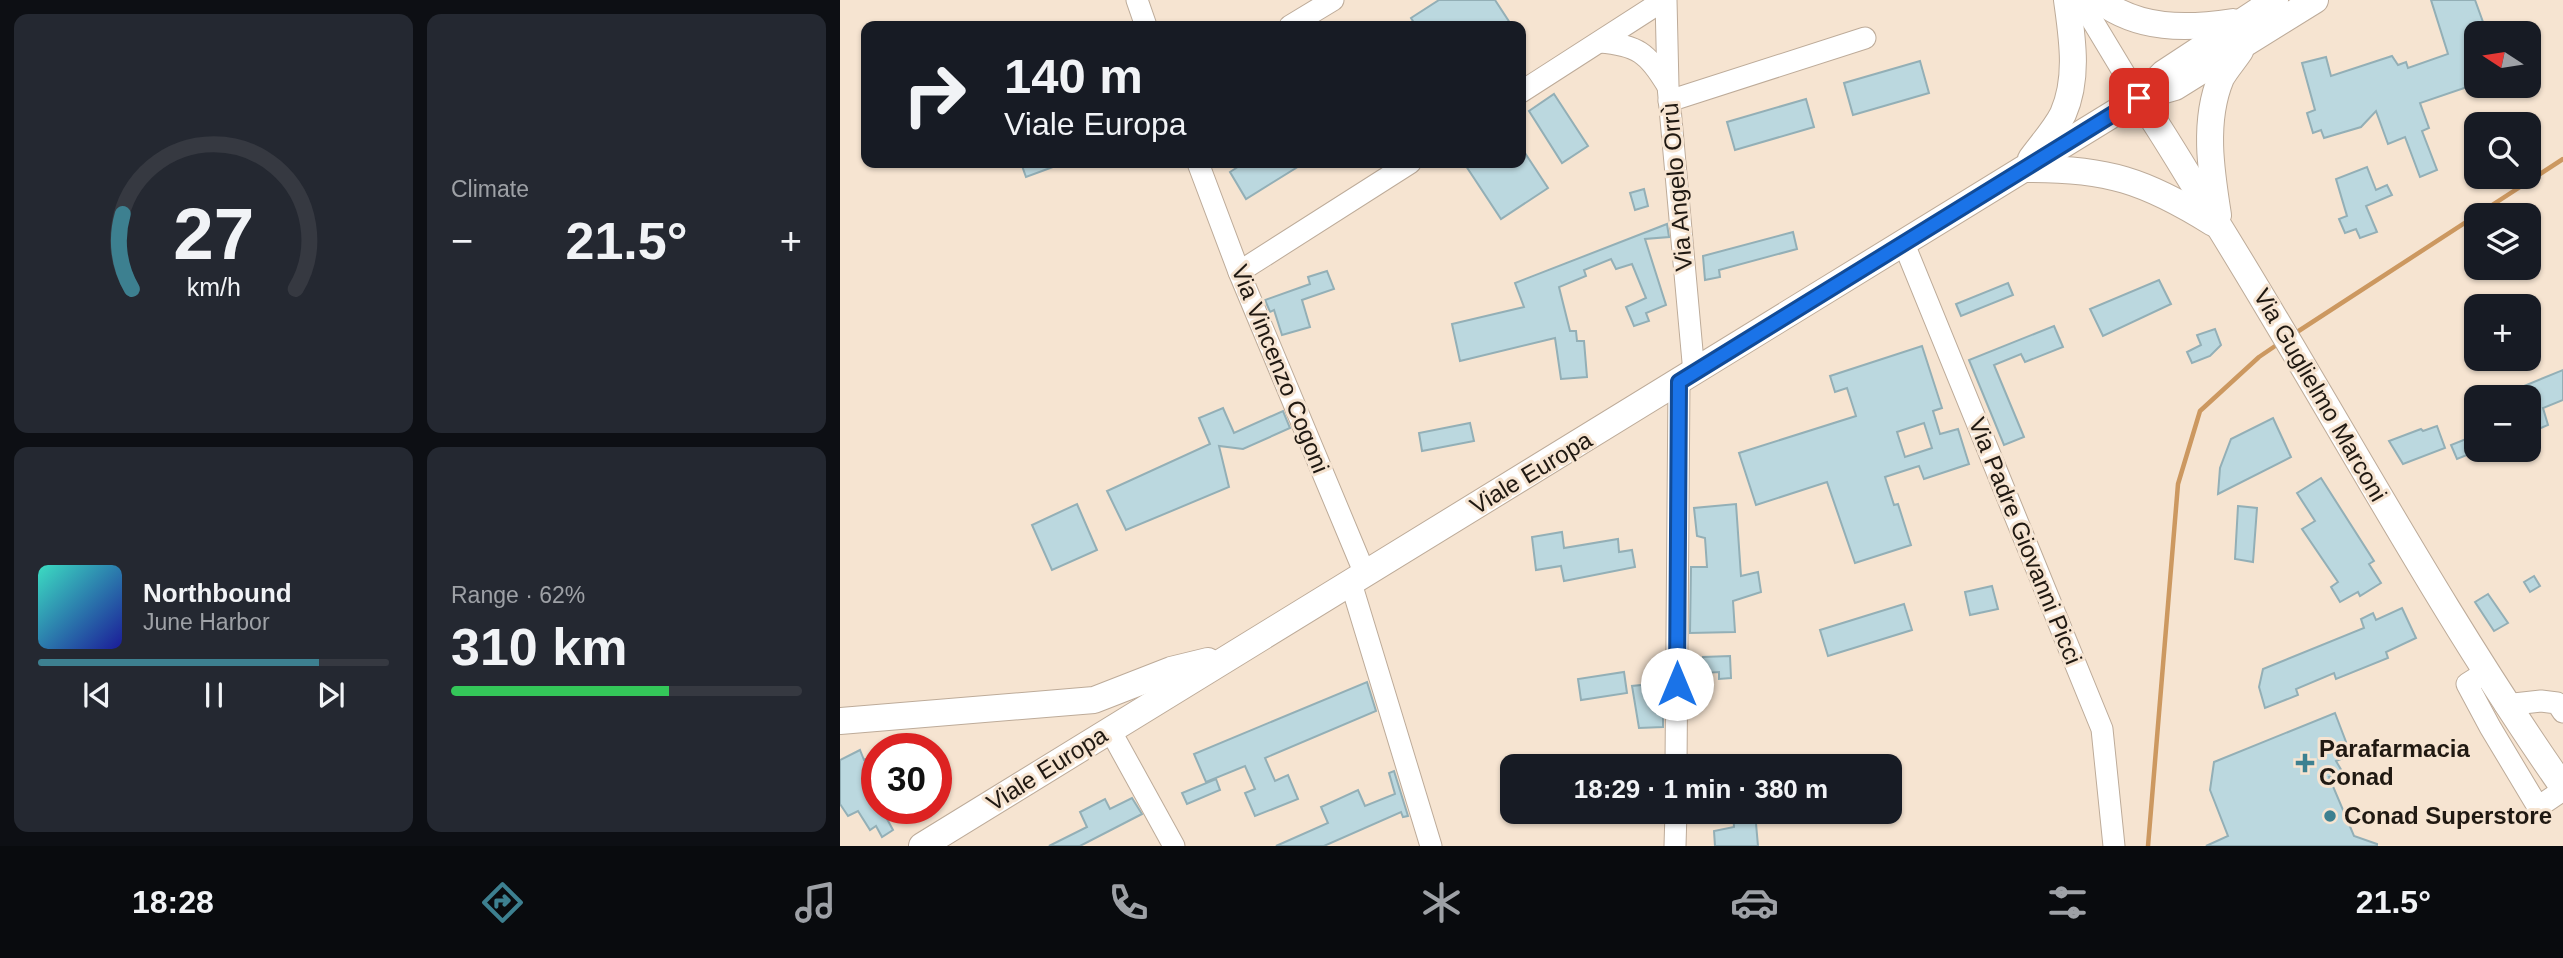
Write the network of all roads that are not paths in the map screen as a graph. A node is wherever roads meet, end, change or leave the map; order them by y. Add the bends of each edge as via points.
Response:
1 (1136, 0) edge
2 (1333, 0) edge
3 (1665, 0) edge
4 (2067, 0) edge
5 (2080, 0) edge
6 (2099, 0) edge
7 (2275, 0) edge
8 (2315, 0) edge
9 (1144, 21) edge
10 (1298, 21) edge
11 (2244, 32) junction
12 (1864, 38) dead end
13 (1600, 41) junction
14 (1526, 89) edge
15 (1669, 93) junction
16 (2139, 98) junction
17 (1200, 168) edge
18 (1402, 168) edge
19 (2024, 169) junction
20 (2219, 227) junction
21 (1904, 244) junction
22 (1239, 272) junction
23 (1687, 377) junction
24 (1358, 579) junction
25 (1231, 656) junction
26 (2486, 672) junction
27 (2505, 705) junction
28 (2563, 712) edge
29 (840, 721) edge
30 (1110, 730) junction
31 (1676, 754) edge
32 (2563, 789) edge
33 (1676, 824) edge
34 (922, 846) edge
35 (1174, 846) edge
36 (1432, 846) edge
37 (1675, 846) edge
38 (2114, 846) edge

1 - 9 street
2 - 10 street
3 - 13 street
3 - 15 street, Via Angelo Orrù
4 - 19 main road via 2073,74 2069,95 2062,116
5 - 16 street, Via Guglielmo Marconi
6 - 11 main road via 2156,25
7 - 11 main road, Viale Europa
8 - 11 main road, Viale Europa
11 - 16 main road, Viale Europa via 2175,87
11 - 20 main road via 2213,107 2210,139
12 - 15 street
13 - 14 street
13 - 15 street via 1648,57
15 - 23 street, Via Angelo Orrù
16 - 19 main road, Viale Europa
16 - 20 main road, Via Guglielmo Marconi
17 - 22 street, Via Vincenzo Cogoni
18 - 22 street
19 - 20 main road via 2128,179 2161,192
19 - 21 main road, Viale Europa
20 - 26 main road, Via Guglielmo Marconi
21 - 23 main road, Viale Europa
21 - 38 street, Via Padre Giovanni Picci via 2102,729
22 - 24 street, Via Vincenzo Cogoni
23 - 24 main road, Viale Europa
23 - 31 street, Via Angelo Orrù
24 - 25 main road, Viale Europa
24 - 36 street, Via Vincenzo Cogoni
25 - 29 main road via 1171,670 1094,700
25 - 30 main road, Viale Europa
26 - 27 main road, Via Guglielmo Marconi
26 - 32 street via 2467,684 2538,807
27 - 28 street via 2541,701 2557,703
27 - 32 main road, Via Guglielmo Marconi
30 - 34 main road, Viale Europa
30 - 35 street
33 - 37 street

